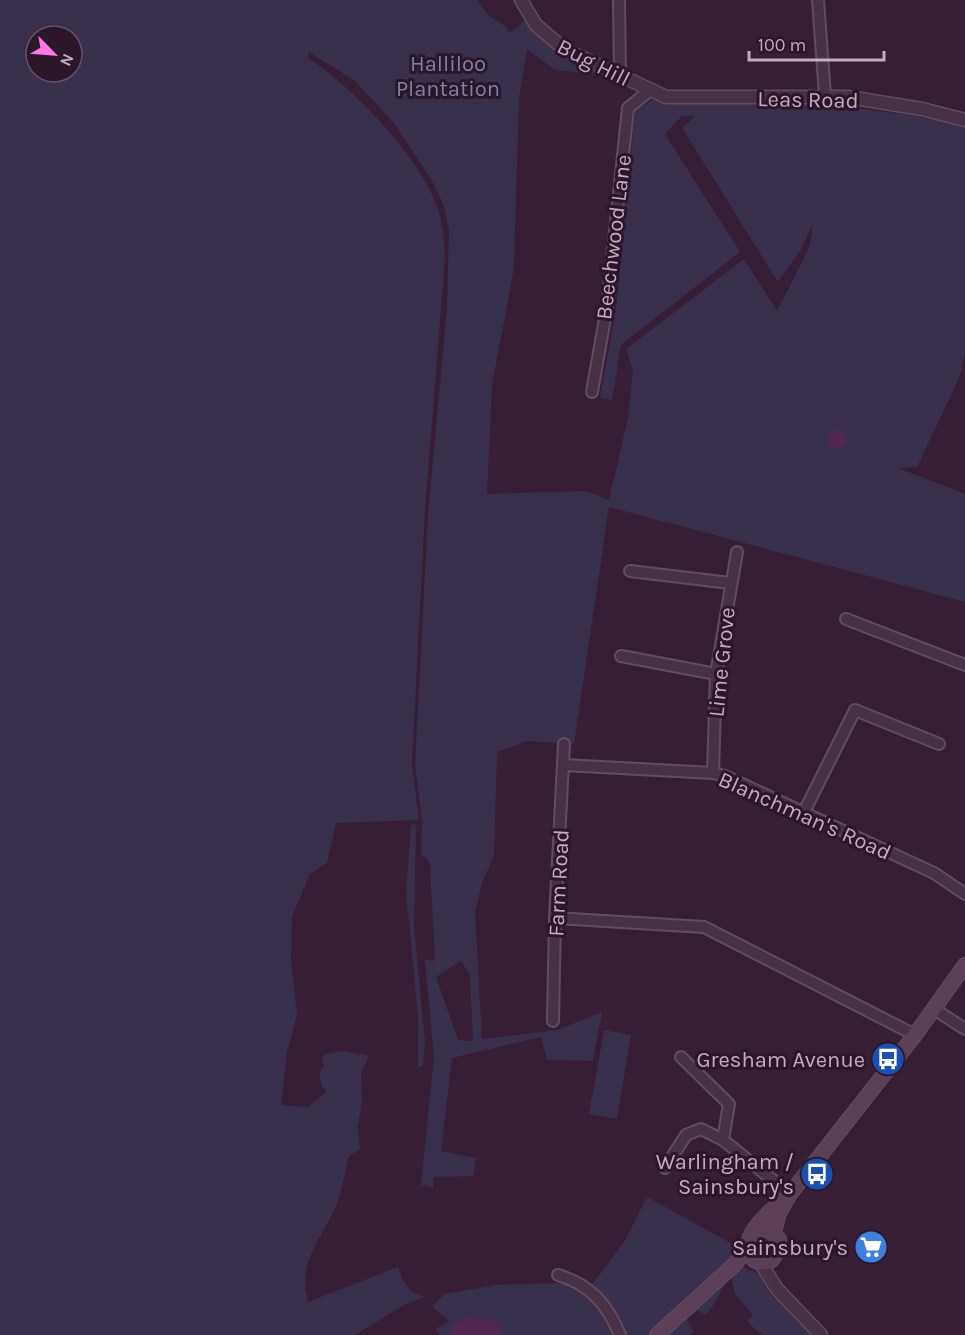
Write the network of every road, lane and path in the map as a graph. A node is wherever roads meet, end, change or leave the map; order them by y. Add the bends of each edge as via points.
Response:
1 (521, 0) edge
2 (619, 0) edge
3 (818, 0) edge
4 (620, 74) junction
5 (649, 91) junction
6 (825, 96) junction
7 (965, 120) edge
8 (592, 392) dead end
9 (737, 552) dead end
10 (630, 571) dead end
11 (730, 583) junction
12 (846, 618) dead end
13 (621, 657) dead end
14 (965, 665) edge
15 (716, 674) junction
16 (564, 744) dead end
17 (939, 744) dead end
18 (564, 765) junction
19 (713, 773) junction
20 (804, 812) junction
21 (965, 894) edge
22 (555, 918) junction
23 (965, 965) edge
24 (934, 1009) junction
25 (554, 1021) dead end
26 (965, 1029) edge
27 (915, 1035) junction
28 (681, 1057) dead end
29 (723, 1140) junction
30 (665, 1168) dead end
31 (790, 1194) junction
32 (755, 1230) junction
33 (774, 1232) junction
34 (758, 1258) junction
35 (558, 1275) dead end
36 (620, 1335) edge
37 (657, 1335) edge
38 (821, 1335) edge

1 - 4 street, Bug Hill via 549,38
2 - 4 street
3 - 6 street
4 - 5 street, Bug Hill
5 - 6 street, Leas Road via 684,98
5 - 8 street, Beechwood Lane via 628,108 607,307
6 - 7 street, Leas Road via 922,109
9 - 11 street, Lime Grove
10 - 11 street
11 - 15 street, Lime Grove
12 - 14 street
13 - 15 street
15 - 19 street, Lime Grove
16 - 18 street, Farm Road
17 - 20 street via 855,710
18 - 19 street, Blanchman's Road
18 - 22 street, Farm Road
19 - 20 street, Blanchman's Road
20 - 21 street, Blanchman's Road via 934,873
22 - 25 street, Farm Road
22 - 27 street via 704,927
23 - 24 main road
24 - 26 street
24 - 27 main road
27 - 31 main road
28 - 29 street via 729,1104
29 - 30 street via 701,1129 686,1135
29 - 31 street
31 - 32 main road
31 - 33 main road
32 - 33 main road
32 - 34 main road via 747,1242
33 - 34 main road via 780,1247
34 - 37 main road via 734,1265
34 - 38 street via 777,1289
35 - 36 street via 579,1281 598,1297

